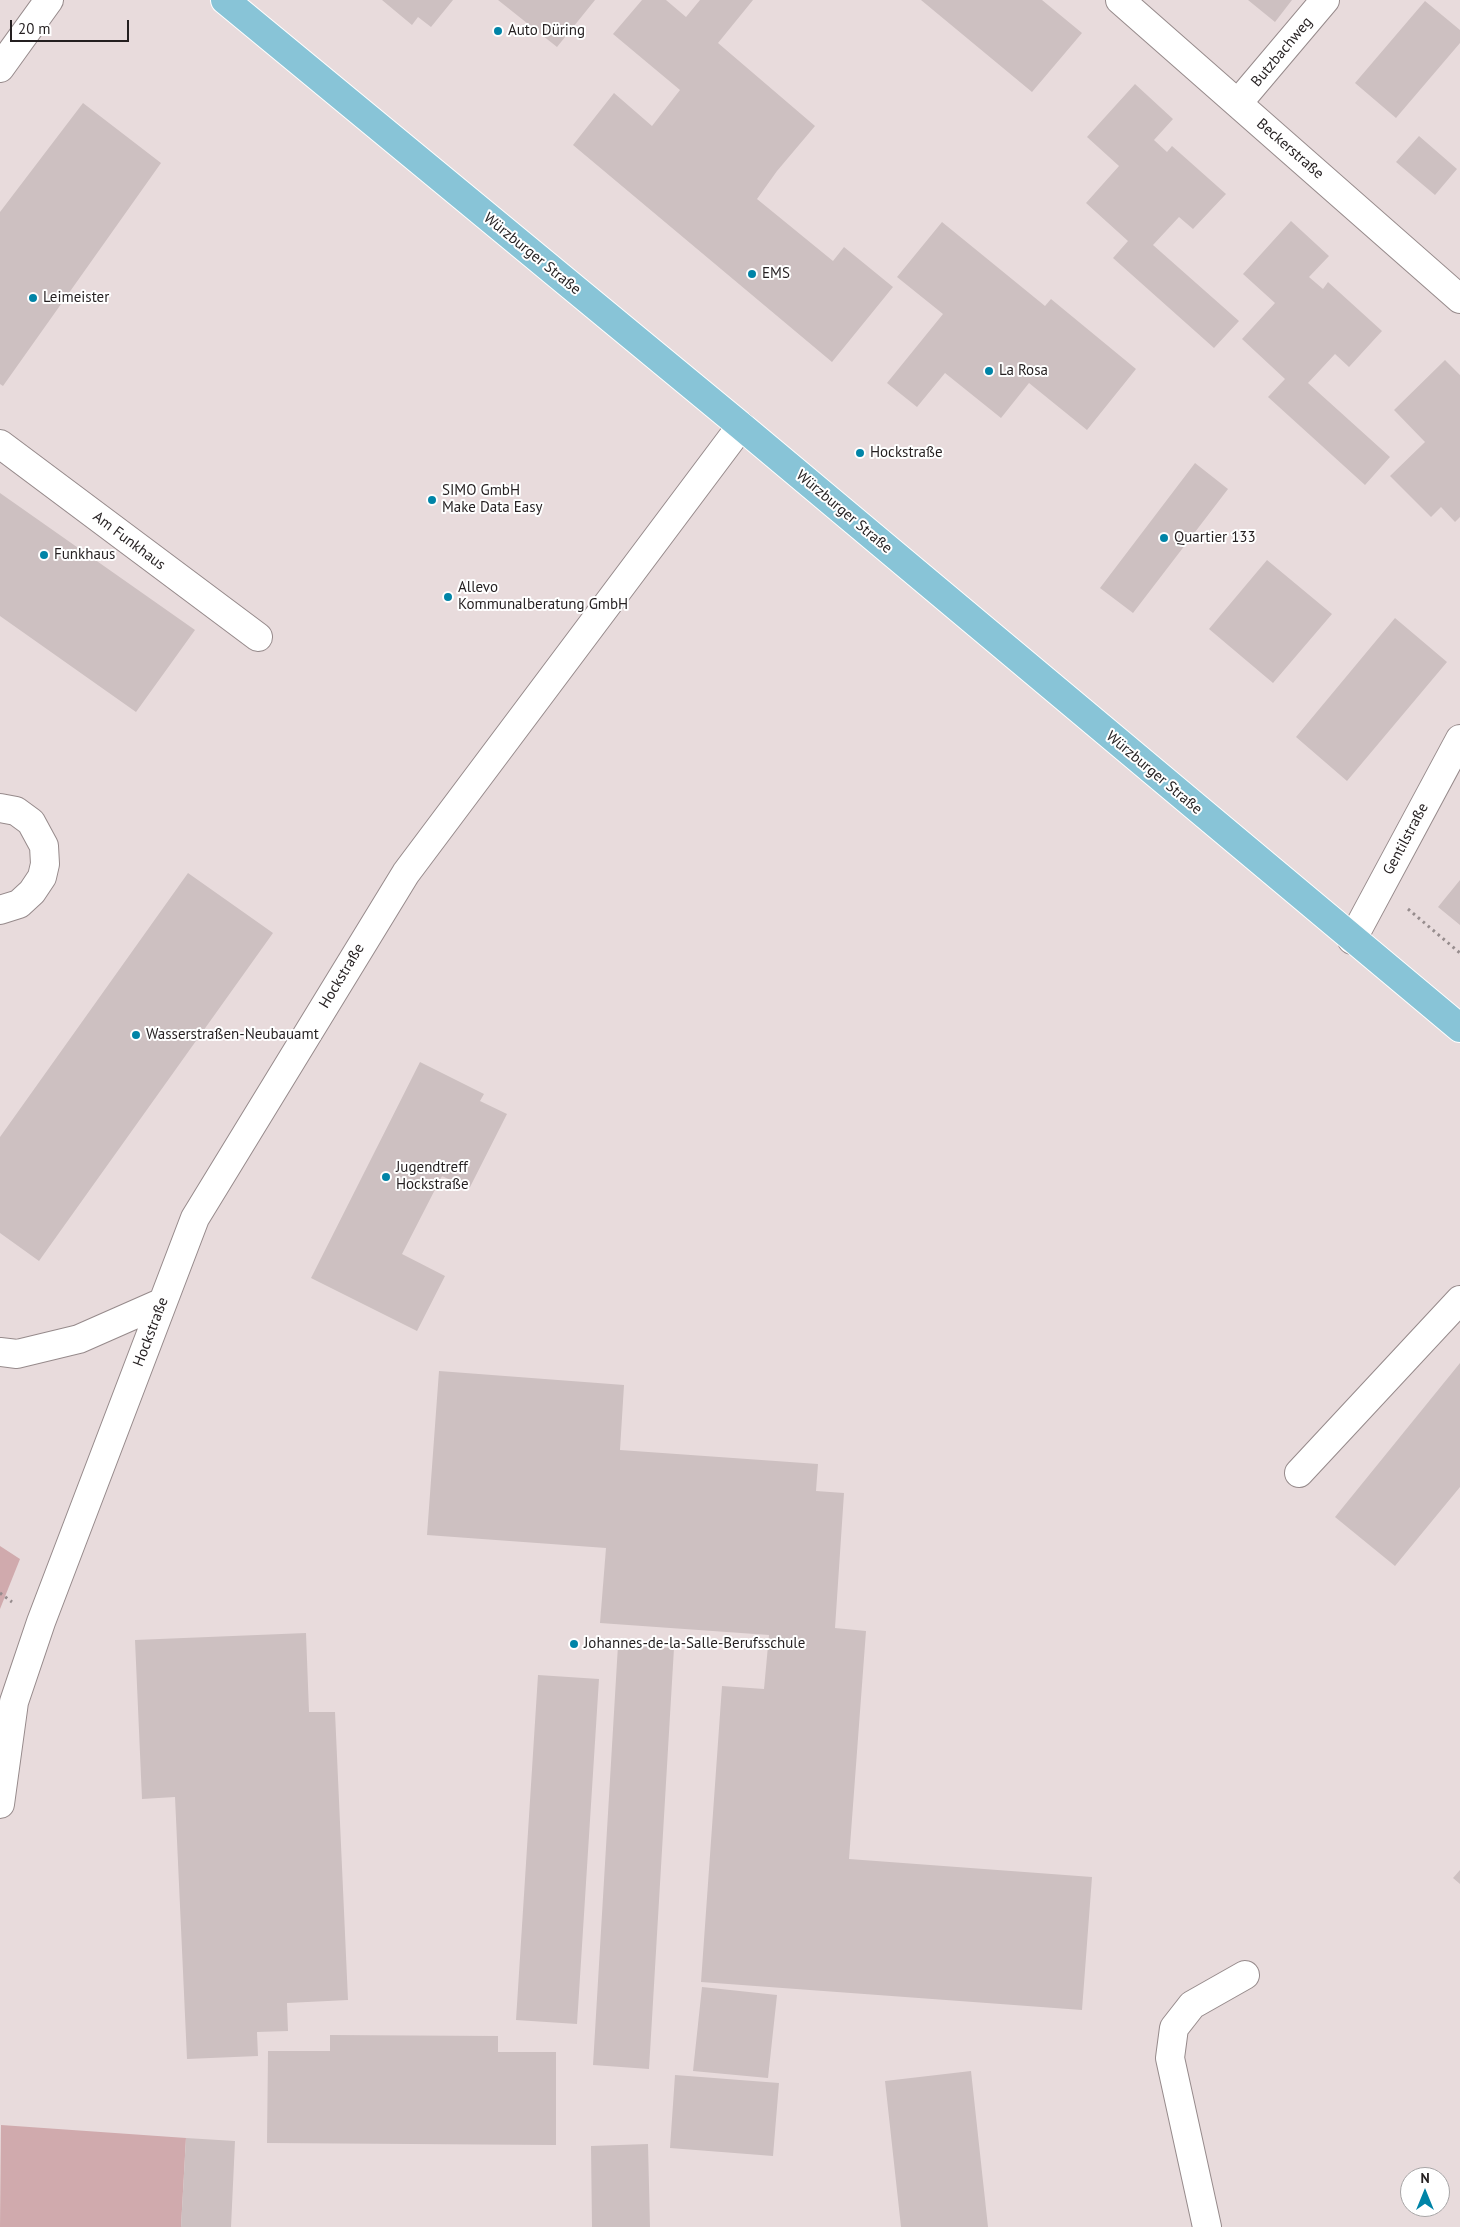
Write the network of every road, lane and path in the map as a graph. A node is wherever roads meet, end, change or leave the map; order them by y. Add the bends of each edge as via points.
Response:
1 (49, 0) edge
2 (225, 0) edge
3 (1120, 0) edge
4 (1325, 0) edge
5 (0, 68) edge
6 (1238, 103) junction
7 (1460, 299) edge
8 (741, 426) junction
9 (0, 444) edge
10 (258, 637) dead end
11 (1460, 739) edge
12 (0, 808) edge
13 (1381, 886) junction
14 (0, 910) edge
15 (1352, 940) junction
16 (1460, 953) edge
17 (1460, 1028) edge
18 (1460, 1300) edge
19 (162, 1302) junction
20 (0, 1352) edge
21 (1300, 1473) dead end
22 (7, 1701) edge
23 (0, 1804) edge
24 (1245, 1975) dead end
25 (1207, 2227) edge

1 - 5 street
2 - 8 main road, Würzburger Straße
3 - 6 street, Beckerstraße
4 - 6 street, Butzbachweg
6 - 7 street, Beckerstraße
8 - 15 main road, Würzburger Straße
8 - 19 street, Hockstraße via 406,873 195,1218
9 - 10 street, Am Funkhaus
11 - 13 street, Gentilstraße
12 - 14 street via 16,811 31,822 44,846 45,864 42,877 32,892 19,904
13 - 15 street, Gentilstraße
13 - 16 path
15 - 17 main road, Würzburger Straße
18 - 21 street
19 - 20 street via 79,1339 17,1354
19 - 22 street, Hockstraße via 41,1622
22 - 23 street, Hockstraße
24 - 25 street via 1192,2005 1174,2028 1170,2058

